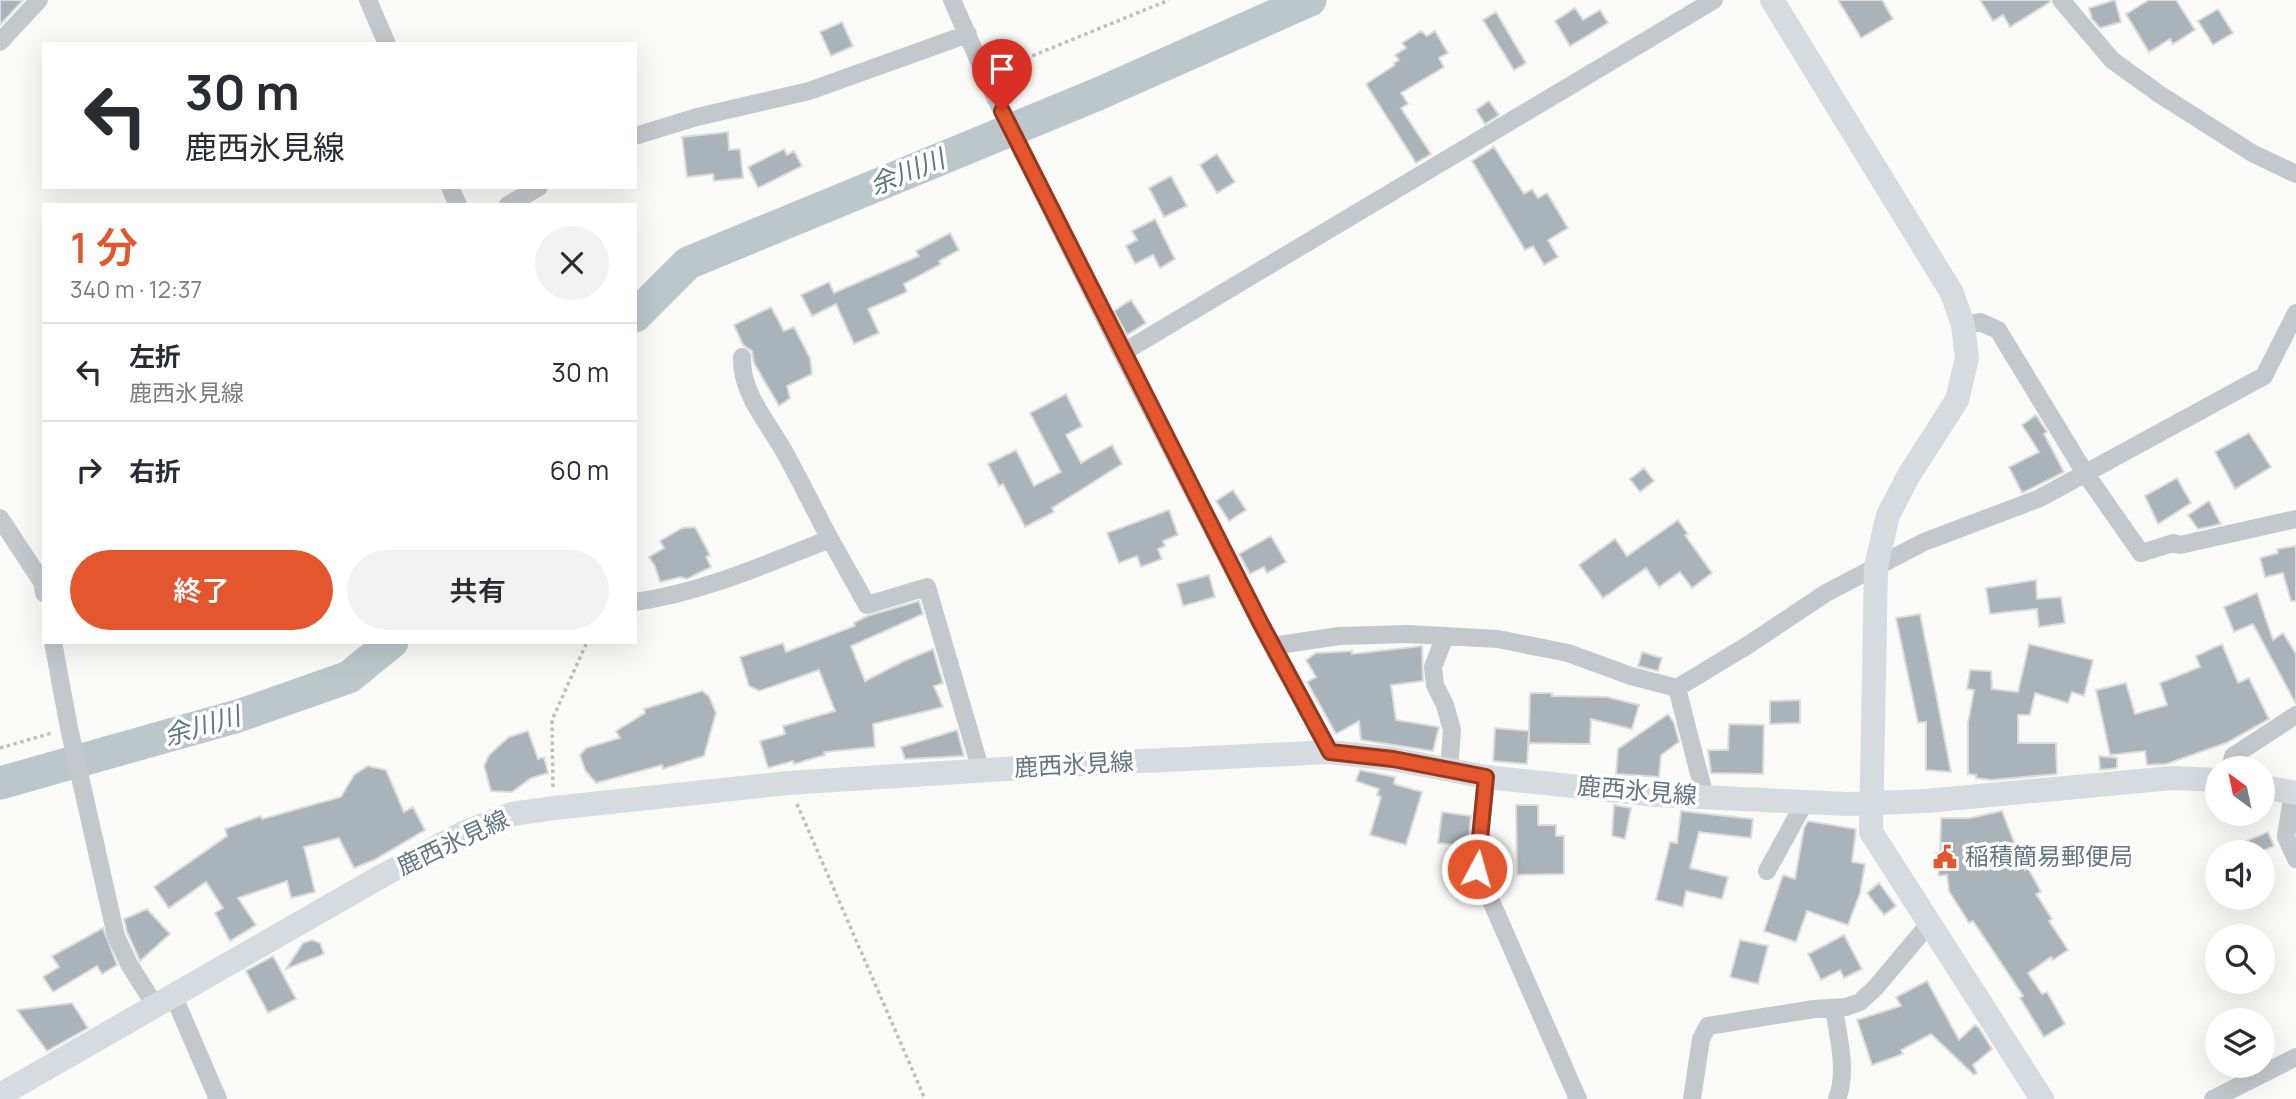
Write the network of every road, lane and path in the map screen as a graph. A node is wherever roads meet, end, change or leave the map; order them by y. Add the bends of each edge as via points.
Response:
1 (39, 0) edge
2 (368, 0) edge
3 (952, 0) edge
4 (1170, 0) edge
5 (1714, 0) edge
6 (1772, 0) edge
7 (2062, 0) edge
8 (968, 34) junction
9 (0, 42) edge
10 (386, 42) edge
11 (988, 83) junction
12 (637, 135) edge
13 (2296, 174) edge
14 (536, 189) edge
15 (511, 203) edge
16 (2296, 313) edge
17 (1964, 325) junction
18 (1122, 353) junction
19 (742, 357) dead end
20 (2085, 473) junction
21 (0, 518) edge
22 (2296, 519) edge
23 (830, 539) junction
24 (1876, 567) junction
25 (42, 582) edge
26 (637, 602) edge
27 (1445, 636) junction
28 (53, 644) edge
29 (586, 644) edge
30 (1272, 646) junction
31 (1677, 688) junction
32 (2296, 715) edge
33 (69, 728) junction
34 (0, 748) edge
35 (1330, 752) junction
36 (2233, 756) edge
37 (1449, 770) junction
38 (981, 771) junction
39 (1486, 777) junction
40 (2205, 779) edge
41 (788, 783) junction
42 (2275, 789) edge
43 (2294, 793) edge
44 (1705, 797) junction
45 (1805, 802) junction
46 (1872, 803) junction
47 (554, 808) junction
48 (2296, 859) edge
49 (1767, 871) dead end
50 (1929, 924) junction
51 (165, 1002) junction
52 (1835, 1008) junction
53 (2296, 1057) edge
54 (0, 1095) edge
55 (218, 1099) edge
56 (925, 1099) edge
57 (1578, 1099) edge
58 (1692, 1099) edge
59 (1837, 1099) edge
60 (2042, 1099) edge
61 (2213, 1099) edge

1 - 9 street
2 - 10 street
3 - 8 street
4 - 11 path
5 - 18 street
6 - 17 main road via 1952,293
7 - 13 street via 2112,60 2252,153
8 - 11 street
8 - 12 street via 809,91
11 - 18 street
14 - 15 street
16 - 20 street via 2264,376
17 - 20 street via 1980,322 1998,330
17 - 24 main road via 1967,358 1957,400 1888,515
18 - 30 street
19 - 23 street via 742,374 751,398
20 - 22 street via 2141,553
20 - 24 street via 2040,498 1924,542
21 - 25 street
23 - 26 street via 701,589
23 - 38 street via 867,605 927,587
24 - 31 street via 1826,593
24 - 46 main road
27 - 30 street via 1339,636
27 - 31 street via 1498,639 1568,653
27 - 37 street via 1433,667 1452,730
28 - 33 street
29 - 47 path via 552,720
30 - 35 street
31 - 44 street
32 - 36 street
33 - 34 path
33 - 51 street via 116,936 129,964
35 - 37 main road, 鹿西氷見線
35 - 38 main road, 鹿西氷見線
37 - 39 main road, 鹿西氷見線
38 - 41 main road, 鹿西氷見線
39 - 44 main road, 鹿西氷見線
39 - 57 street via 1477,869
40 - 46 main road, 鹿西氷見線 via 2172,778
41 - 47 main road, 鹿西氷見線
41 - 56 path
42 - 43 main road
43 - 48 street via 2286,837
44 - 45 main road, 鹿西氷見線
45 - 46 main road, 鹿西氷見線
45 - 49 street
46 - 50 main road via 1871,832
47 - 51 main road, 鹿西氷見線 via 512,814 463,833
50 - 52 street via 1860,1002
50 - 60 main road
51 - 54 main road, 鹿西氷見線
51 - 55 street
52 - 58 street via 1707,1026
52 - 59 street via 1842,1087
53 - 61 street

